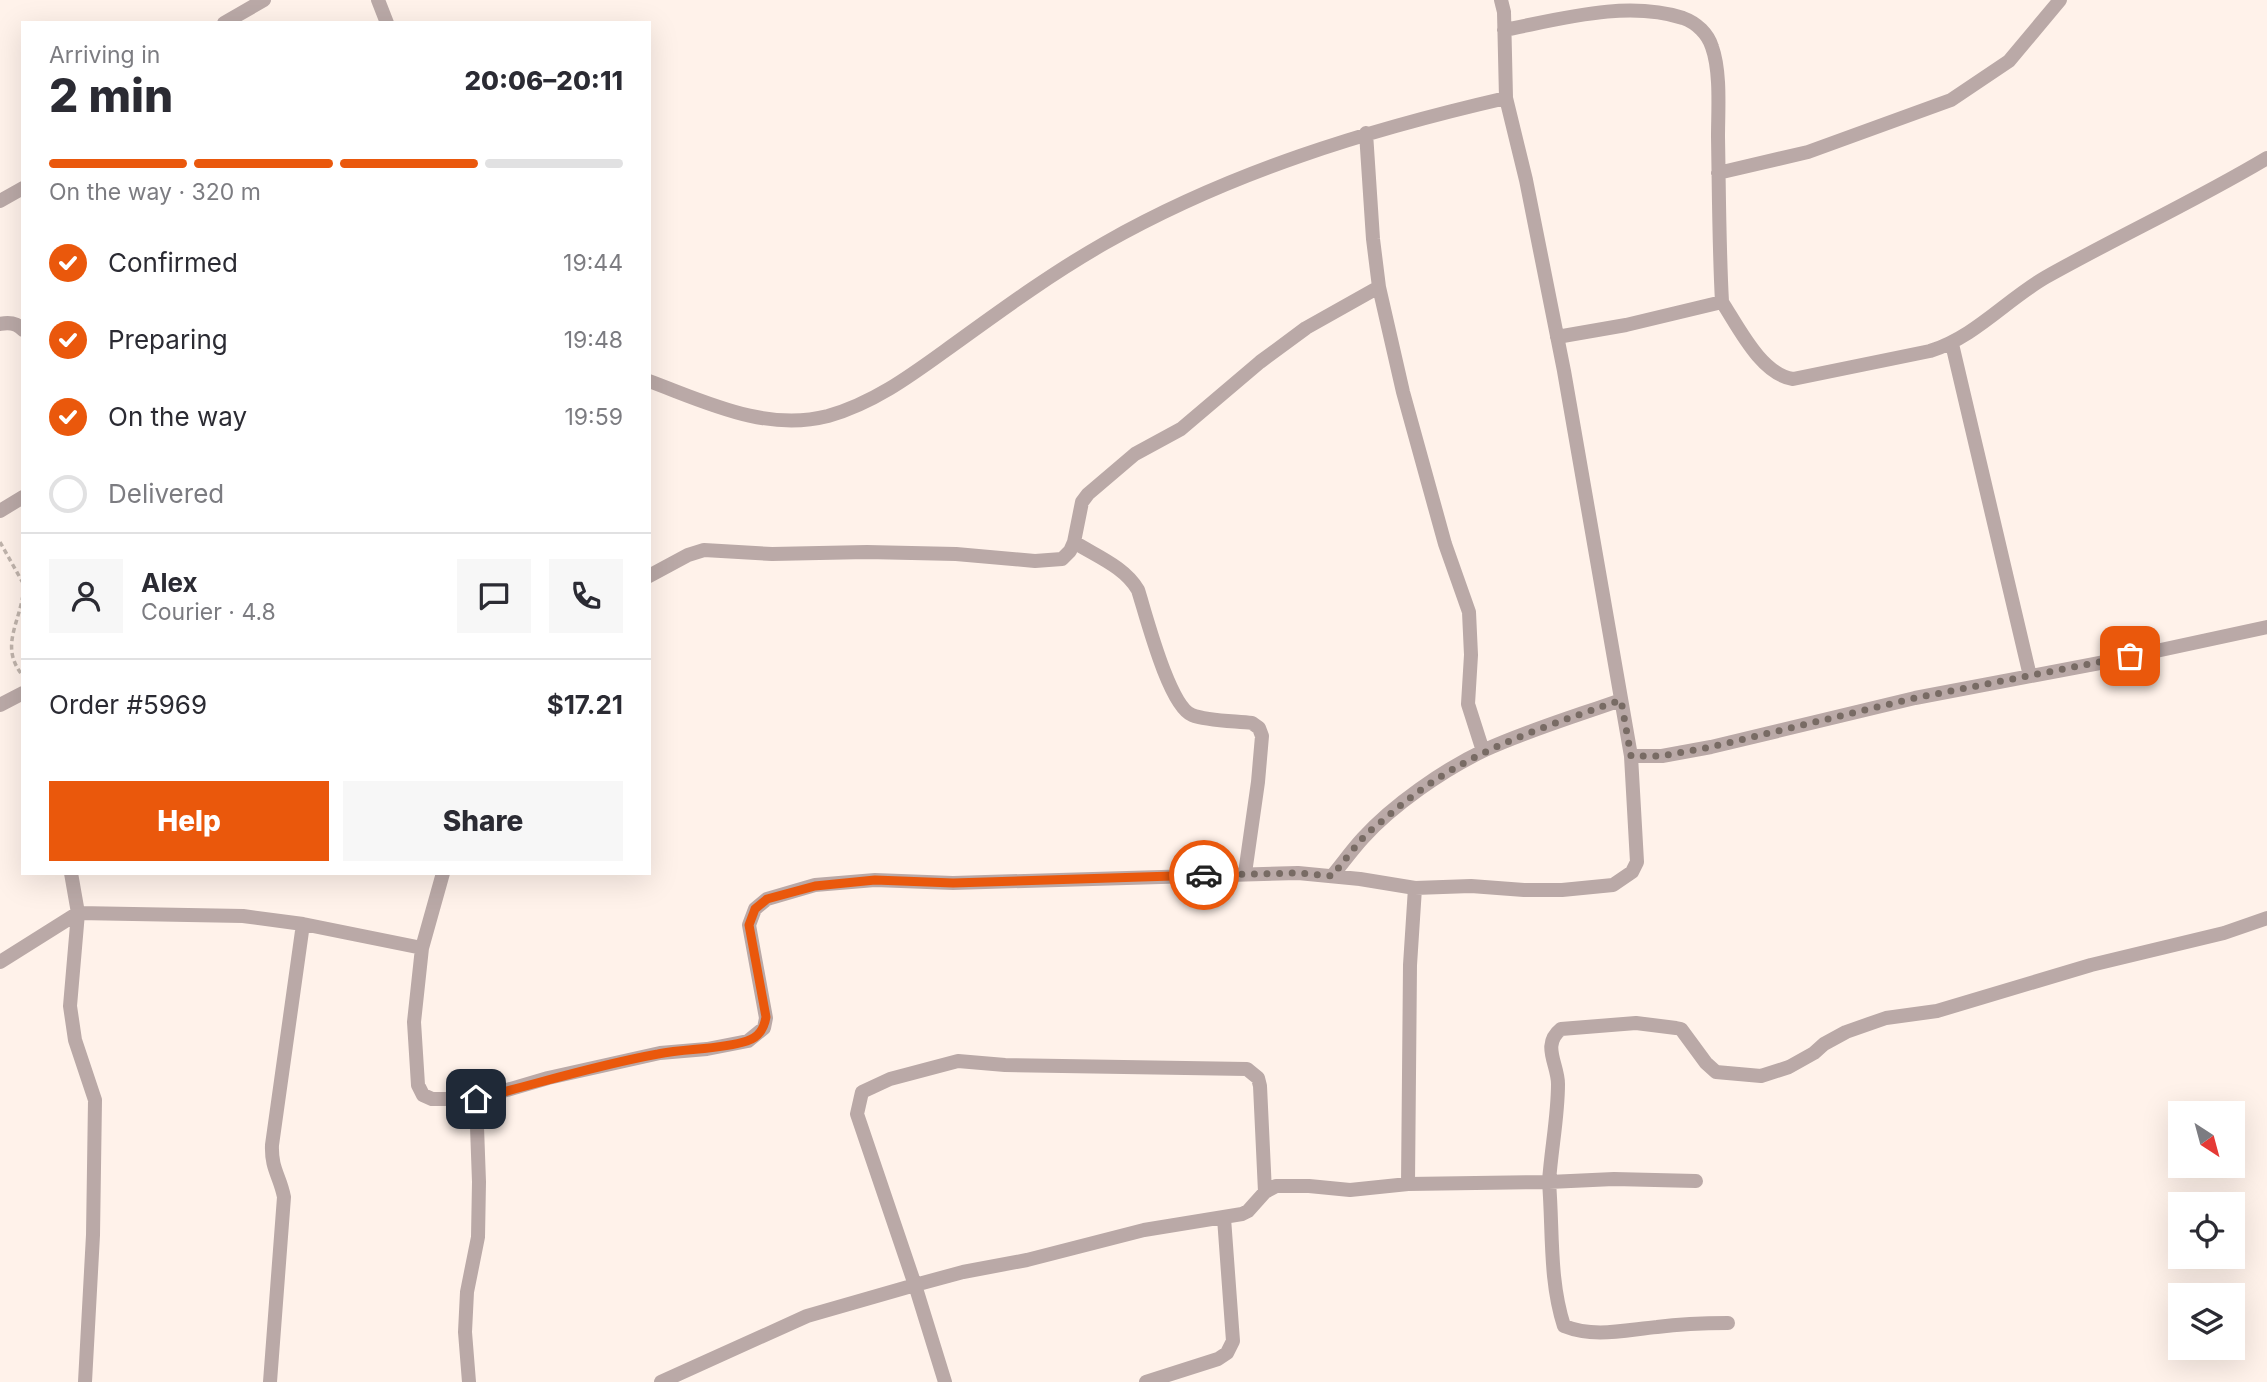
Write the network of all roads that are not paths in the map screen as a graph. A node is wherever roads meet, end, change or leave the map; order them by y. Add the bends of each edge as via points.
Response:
1 (264, 0) edge
2 (378, 0) edge
3 (1500, 0) edge
4 (1612, 0) edge
5 (2060, 0) edge
6 (1597, 13) junction
7 (227, 21) edge
8 (386, 21) edge
9 (1504, 30) junction
10 (1506, 98) junction
11 (1366, 133) junction
12 (2267, 158) edge
13 (1718, 173) junction
14 (21, 189) edge
15 (0, 201) edge
16 (1379, 287) junction
17 (1722, 302) junction
18 (0, 324) edge
19 (21, 328) edge
20 (1557, 337) junction
21 (1952, 344) junction
22 (651, 382) edge
23 (21, 498) edge
24 (0, 511) edge
25 (1074, 542) junction
26 (651, 575) edge
27 (2267, 627) edge
28 (2030, 676) junction
29 (21, 694) edge
30 (1621, 700) junction
31 (0, 705) edge
32 (1483, 751) junction
33 (1631, 756) junction
34 (1245, 873) junction
35 (71, 875) edge
36 (442, 875) edge
37 (1332, 876) junction
38 (1415, 888) junction
39 (78, 913) junction
40 (2267, 918) edge
41 (303, 924) junction
42 (422, 948) junction
43 (0, 962) edge
44 (476, 1099) junction
45 (1696, 1181) dead end
46 (1549, 1182) junction
47 (1408, 1185) junction
48 (1265, 1192) junction
49 (1224, 1218) junction
50 (915, 1285) junction
51 (1728, 1323) dead end
52 (85, 1382) edge
53 (270, 1382) edge
54 (469, 1382) edge
55 (661, 1382) edge
56 (945, 1382) edge
57 (1146, 1382) edge

1 - 7 street
2 - 8 street
3 - 9 street
4 - 6 street
5 - 13 street via 2009,61 1951,100 1808,152
6 - 9 street
6 - 13 street via 1641,10 1684,18 1707,35 1718,91
9 - 10 street
10 - 11 street
10 - 20 street
11 - 16 street
11 - 22 street via 1216,186 1105,243 1021,296 890,390 859,405 825,416 764,418 726,411
12 - 21 street via 2045,278
13 - 17 street
14 - 15 street
16 - 25 street via 1306,328 1181,429 1135,454 1082,502
16 - 32 street via 1445,544 1469,612 1468,704
17 - 20 street
17 - 21 street via 1766,366 1782,377 1793,379
18 - 19 street
20 - 30 street
21 - 28 street
23 - 24 street
25 - 26 street via 1062,559 1035,561 956,554 704,550
25 - 34 street via 1133,581 1168,681 1189,715 1252,723 1259,728 1258,782
27 - 28 street
28 - 33 street via 1915,698 1711,747
29 - 31 street
30 - 32 street
30 - 33 street
32 - 37 street via 1408,798 1364,837
33 - 38 street via 1637,862 1632,872 1613,885 1562,890
34 - 37 street
34 - 44 street via 953,883 875,880 815,886 767,899 755,909 749,925 766,1017 757,1036 581,1070
35 - 39 street
36 - 42 street
37 - 38 street
38 - 47 street
39 - 41 street via 243,916
39 - 43 street
39 - 52 street via 70,1006 75,1040 95,1100
40 - 46 street via 1937,1012 1886,1018 1835,1038 1789,1067 1761,1076 1716,1072 1681,1029 1636,1023 1561,1030 1551,1043 1558,1082
41 - 42 street
41 - 53 street via 272,1145 271,1161 284,1197
42 - 44 street via 414,1022 418,1085 423,1095 432,1099
44 - 54 street via 478,1237 467,1292
45 - 46 street
46 - 47 street
46 - 51 street via 1554,1276 1564,1326 1596,1333
47 - 48 street via 1350,1190 1276,1186
48 - 49 street via 1248,1211
48 - 50 street via 1261,1086 1247,1069 1005,1066 958,1061 928,1068 862,1092 857,1114
49 - 50 street via 1144,1230
49 - 57 street via 1233,1341 1218,1359
50 - 55 street via 807,1315
50 - 56 street

